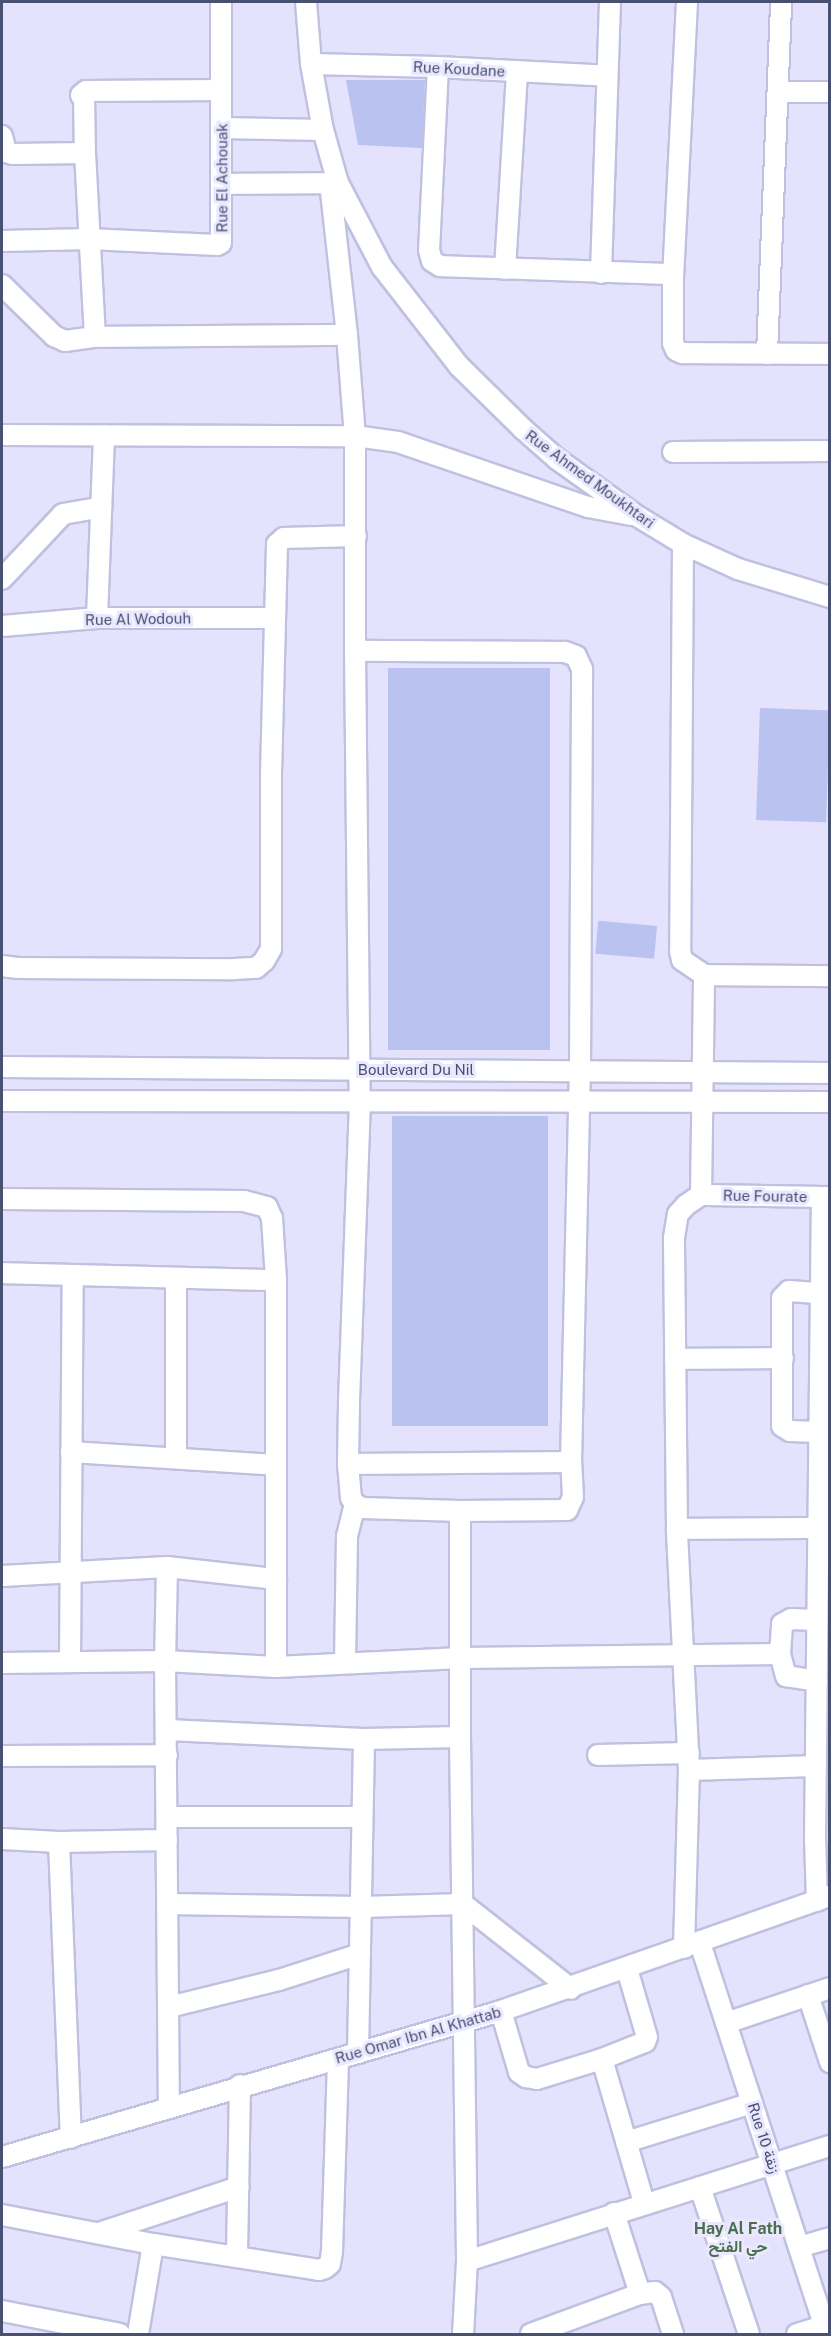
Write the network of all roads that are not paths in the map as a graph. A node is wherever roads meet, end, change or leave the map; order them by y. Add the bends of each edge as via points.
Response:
1 (221, 2) edge
2 (306, 2) edge
3 (610, 2) edge
4 (687, 2) edge
5 (781, 2) edge
6 (311, 64) junction
7 (438, 67) junction
8 (517, 72) junction
9 (607, 76) junction
10 (221, 90) junction
11 (778, 92) junction
12 (830, 93) edge
13 (222, 128) junction
14 (323, 130) junction
15 (2, 136) edge
16 (85, 153) junction
17 (334, 183) junction
18 (222, 184) junction
19 (89, 239) junction
20 (2, 241) edge
21 (505, 269) junction
22 (601, 273) junction
23 (673, 274) junction
24 (2, 285) edge
25 (347, 335) junction
26 (95, 337) junction
27 (767, 354) junction
28 (830, 354) edge
29 (5, 435) edge
30 (104, 435) junction
31 (355, 436) junction
32 (830, 451) edge
33 (674, 452) dead end
34 (101, 507) junction
35 (637, 516) junction
36 (356, 536) junction
37 (683, 544) junction
38 (2, 579) edge
39 (830, 597) edge
40 (98, 618) junction
41 (274, 618) junction
42 (2, 626) edge
43 (355, 651) junction
44 (2, 966) edge
45 (704, 975) junction
46 (830, 976) edge
47 (2, 1067) edge
48 (359, 1069) junction
49 (580, 1070) junction
50 (704, 1070) junction
51 (830, 1073) edge
52 (2, 1101) edge
53 (360, 1101) junction
54 (579, 1101) junction
55 (830, 1102) edge
56 (704, 1103) junction
57 (701, 1196) junction
58 (826, 1197) edge
59 (2, 1200) edge
60 (2, 1273) edge
61 (73, 1275) junction
62 (176, 1280) junction
63 (276, 1280) junction
64 (825, 1294) edge
65 (783, 1358) junction
66 (675, 1359) junction
67 (819, 1432) junction
68 (71, 1452) junction
69 (176, 1457) junction
70 (571, 1462) junction
71 (348, 1464) junction
72 (276, 1465) junction
73 (355, 1504) junction
74 (460, 1511) junction
75 (824, 1528) edge
76 (677, 1529) junction
77 (167, 1567) junction
78 (70, 1573) junction
79 (2, 1576) edge
80 (276, 1578) junction
81 (817, 1620) junction
82 (780, 1654) junction
83 (683, 1655) junction
84 (461, 1658) junction
85 (165, 1661) junction
86 (70, 1662) junction
87 (2, 1663) edge
88 (345, 1663) junction
89 (276, 1667) junction
90 (817, 1681) junction
91 (166, 1730) junction
92 (460, 1737) junction
93 (364, 1739) junction
94 (167, 1755) junction
95 (598, 1755) dead end
96 (2, 1756) edge
97 (689, 1761) junction
98 (816, 1766) junction
99 (167, 1816) junction
100 (362, 1817) junction
101 (2, 1839) edge
102 (167, 1840) junction
103 (59, 1842) junction
104 (823, 1899) edge
105 (168, 1904) junction
106 (463, 1904) junction
107 (361, 1907) junction
108 (692, 1946) junction
109 (360, 1954) junction
110 (627, 1969) junction
111 (830, 1988) edge
112 (571, 1989) junction
113 (808, 1995) junction
114 (169, 2007) junction
115 (501, 2011) junction
116 (466, 2021) junction
117 (726, 2024) junction
118 (358, 2053) junction
119 (338, 2059) junction
120 (602, 2059) junction
121 (830, 2062) edge
122 (240, 2085) junction
123 (752, 2103) junction
124 (169, 2108) junction
125 (71, 2138) junction
126 (626, 2142) junction
127 (830, 2146) edge
128 (2, 2157) edge
129 (773, 2165) junction
130 (239, 2187) junction
131 (700, 2187) junction
132 (644, 2203) junction
133 (614, 2213) junction
134 (2, 2215) edge
135 (97, 2234) junction
136 (830, 2238) edge
137 (153, 2244) junction
138 (799, 2247) junction
139 (237, 2255) junction
140 (467, 2261) junction
141 (640, 2294) junction
142 (2, 2311) edge
143 (827, 2328) edge
144 (120, 2334) edge
145 (138, 2334) edge
146 (463, 2334) edge
147 (531, 2334) edge
148 (673, 2334) edge
149 (749, 2334) edge
150 (797, 2334) edge

1 - 10 street, Rue El Achouak
2 - 6 street, Rue Ahmed Moukhtari
3 - 9 street
4 - 23 street
5 - 11 street
6 - 7 street, Rue Koudane
6 - 14 street, Rue Ahmed Moukhtari
7 - 8 street, Rue Koudane
7 - 21 street via 429,250 432,261 440,266
8 - 9 street, Rue Koudane
8 - 21 street
9 - 22 street
10 - 13 street, Rue El Achouak
10 - 16 street via 86,91 81,95
11 - 12 street
11 - 27 street
13 - 14 street
13 - 18 street, Rue El Achouak
14 - 17 street, Rue Ahmed Moukhtari
15 - 16 street via 6,152 12,154
16 - 19 street
17 - 18 street
17 - 25 street
17 - 35 street, Rue Ahmed Moukhtari via 382,267 459,366 557,459
18 - 19 street, Rue El Achouak via 223,238 217,245
19 - 20 street, Rue El Achouak
19 - 26 street
21 - 22 street
22 - 23 street
23 - 27 street via 676,350
24 - 26 street via 54,336 65,341
25 - 26 street
25 - 31 street
27 - 28 street
29 - 30 street
30 - 31 street
30 - 34 street
31 - 35 street via 398,442 588,507
31 - 36 street
32 - 33 street
34 - 38 street via 63,514
34 - 40 street
35 - 37 street, Rue Ahmed Moukhtari
36 - 41 street via 284,538 277,544
36 - 43 street
37 - 39 street, Rue Ahmed Moukhtari via 738,569
37 - 45 street via 680,951 682,960
40 - 41 street, Rue Al Wodouh
40 - 42 street, Rue Al Wodouh
41 - 44 street via 271,949 264,961 256,968 234,969
43 - 48 street
43 - 49 street via 565,652 580,661
45 - 46 street
45 - 50 street
47 - 48 street, Boulevard Du Nil
48 - 49 street, Boulevard Du Nil
48 - 53 street
49 - 50 street, Boulevard Du Nil
49 - 54 street
50 - 51 street, Boulevard Du Nil
50 - 56 street
52 - 53 street, Boulevard Du Nil
53 - 54 street, Boulevard Du Nil
53 - 71 street
54 - 56 street, Boulevard Du Nil
54 - 70 street
55 - 56 street, Boulevard Du Nil
56 - 57 street
57 - 58 street, Rue Fourate
57 - 66 street, Rue 10 زنقة via 678,1214 674,1238
58 - 64 street
59 - 63 street via 260,1203 272,1218
60 - 61 street
61 - 62 street
61 - 68 street
62 - 63 street
62 - 69 street
63 - 72 street
64 - 65 street via 784,1293
64 - 67 street
65 - 66 street
65 - 67 street via 782,1426 789,1431
66 - 76 street, Rue 10 زنقة
67 - 75 street
68 - 69 street
68 - 78 street
69 - 72 street
70 - 71 street
70 - 74 street via 573,1497 567,1510
71 - 73 street
72 - 80 street
73 - 74 street via 362,1508
73 - 88 street via 347,1536
74 - 84 street
75 - 76 street
75 - 81 street
76 - 83 street, Rue 10 زنقة
77 - 78 street
77 - 80 street
77 - 85 street
78 - 79 street
78 - 86 street
80 - 89 street
81 - 82 street via 791,1619 782,1624
81 - 90 street
82 - 83 street
82 - 90 street via 786,1676
83 - 84 street
83 - 97 street, Rue 10 زنقة
84 - 88 street
84 - 92 street
85 - 86 street
85 - 89 street
85 - 91 street
86 - 87 street
88 - 89 street
90 - 98 street
91 - 93 street
91 - 94 street
92 - 93 street
92 - 106 street
93 - 100 street
94 - 96 street
94 - 99 street
95 - 97 street
97 - 98 street
97 - 108 street, Rue 10 زنقة
98 - 104 street
99 - 100 street
99 - 102 street
100 - 107 street
101 - 103 street
102 - 103 street
102 - 105 street
103 - 125 street
104 - 108 street, Rue Omar Ibn Al Khattab
105 - 107 street
105 - 114 street
106 - 107 street
106 - 112 street
106 - 116 street
107 - 109 street
108 - 110 street, Rue Omar Ibn Al Khattab
108 - 117 street, Rue 10 زنقة
109 - 114 street via 279,1980
109 - 118 street
110 - 112 street, Rue Omar Ibn Al Khattab
110 - 120 street via 647,2037 645,2042
111 - 113 street
112 - 115 street, Rue Omar Ibn Al Khattab
113 - 117 street
113 - 121 street
114 - 124 street
115 - 116 street, Rue Omar Ibn Al Khattab
115 - 120 street via 519,2072 526,2077 537,2079
116 - 118 street, Rue Omar Ibn Al Khattab
116 - 140 street
117 - 123 street, Rue 10 زنقة
118 - 119 street, Rue Omar Ibn Al Khattab
119 - 122 street, Rue Omar Ibn Al Khattab
119 - 139 street via 330,2264 319,2270
120 - 126 street
122 - 124 street, Rue Omar Ibn Al Khattab
122 - 130 street
123 - 126 street
123 - 129 street, Rue 10 زنقة
124 - 125 street, Rue Omar Ibn Al Khattab
125 - 128 street, Rue Omar Ibn Al Khattab
126 - 132 street
127 - 129 street
129 - 131 street
129 - 138 street, Rue 10 زنقة
130 - 135 street
130 - 139 street
131 - 132 street
131 - 149 street
132 - 133 street
133 - 140 street
133 - 141 street
134 - 135 street
135 - 137 street
136 - 138 street
137 - 139 street
137 - 145 street
138 - 143 street, Rue 10 زنقة
140 - 146 street
141 - 147 street
141 - 148 street via 655,2292 661,2297
142 - 144 street
143 - 150 street

